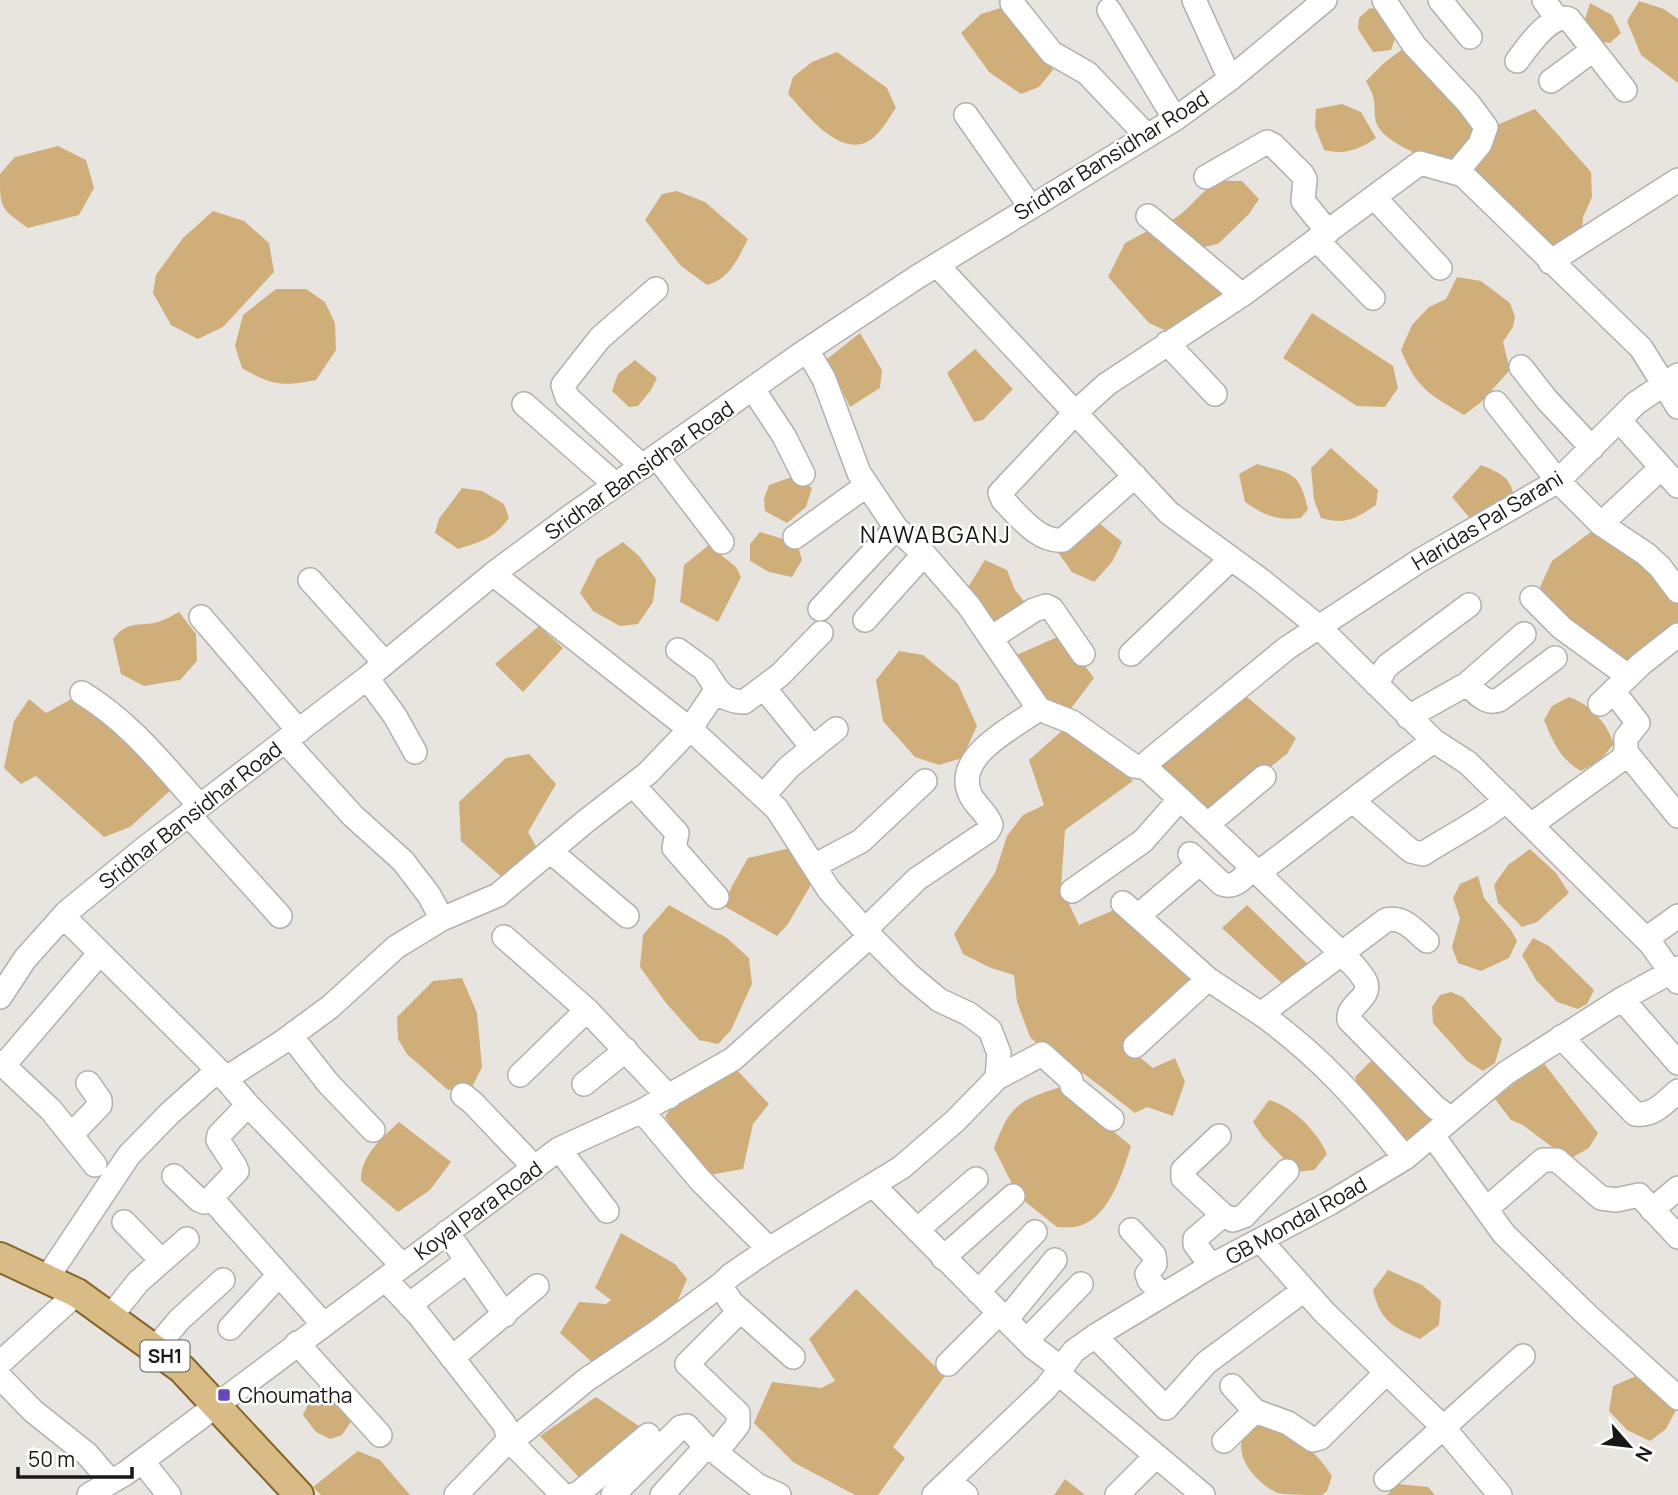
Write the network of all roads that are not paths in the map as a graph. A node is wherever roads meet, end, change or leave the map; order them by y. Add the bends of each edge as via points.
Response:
1 (1194, 0) edge
2 (1325, 0) edge
3 (1384, 0) edge
4 (1440, 0) edge
5 (1012, 3) dead end
6 (1550, 9) edge
7 (1109, 10) dead end
8 (1470, 37) dead end
9 (1593, 50) junction
10 (1517, 61) dead end
11 (1230, 79) junction
12 (1551, 81) dead end
13 (1625, 90) dead end
14 (966, 115) dead end
15 (1175, 119) junction
16 (1147, 136) junction
17 (1456, 173) junction
18 (1206, 177) dead end
19 (1678, 180) edge
20 (1374, 197) junction
21 (1030, 206) junction
22 (1148, 216) dead end
23 (1322, 236) junction
24 (1550, 262) junction
25 (938, 265) junction
26 (1440, 268) dead end
27 (656, 289) dead end
28 (1242, 295) junction
29 (1373, 298) dead end
30 (1167, 343) junction
31 (807, 350) junction
32 (1521, 367) dead end
33 (1670, 380) edge
34 (753, 389) junction
35 (1216, 394) dead end
36 (1496, 403) dead end
37 (524, 404) dead end
38 (1678, 407) edge
39 (1076, 412) junction
40 (1619, 420) junction
41 (1592, 448) junction
42 (650, 462) junction
43 (1661, 468) junction
44 (803, 474) dead end
45 (1135, 476) junction
46 (1558, 481) junction
47 (616, 485) junction
48 (867, 485) junction
49 (1678, 486) edge
50 (1601, 524) junction
51 (896, 528) junction
52 (795, 537) dead end
53 (722, 542) dead end
54 (924, 554) junction
55 (1231, 559) junction
56 (1670, 562) edge
57 (494, 574) junction
58 (310, 580) dead end
59 (1678, 591) edge
60 (1532, 598) dead end
61 (1469, 605) dead end
62 (820, 609) dead end
63 (201, 617) dead end
64 (865, 620) dead end
65 (1319, 627) junction
66 (821, 633) dead end
67 (1524, 634) dead end
68 (1678, 635) edge
69 (990, 638) junction
70 (678, 650) dead end
71 (1083, 654) dead end
72 (1131, 654) dead end
73 (1555, 658) dead end
74 (384, 662) junction
75 (368, 678) junction
76 (1376, 684) junction
77 (1467, 684) junction
78 (764, 688) junction
79 (716, 689) junction
80 (1614, 691) junction
81 (82, 693) dead end
82 (1039, 709) junction
83 (1408, 717) junction
84 (690, 729) junction
85 (836, 729) dead end
86 (292, 736) junction
87 (1434, 741) junction
88 (812, 747) junction
89 (415, 752) dead end
90 (1626, 752) junction
91 (1146, 768) junction
92 (1264, 777) dead end
93 (925, 781) dead end
94 (633, 785) junction
95 (763, 796) junction
96 (1180, 799) junction
97 (1506, 800) junction
98 (1353, 801) junction
99 (194, 811) junction
100 (1678, 816) edge
101 (1208, 824) junction
102 (1531, 825) junction
103 (550, 851) junction
104 (814, 866) junction
105 (1256, 870) junction
106 (1072, 891) dead end
107 (716, 897) dead end
108 (280, 916) dead end
109 (627, 916) dead end
110 (1678, 916) edge
111 (64, 917) junction
112 (442, 919) junction
113 (868, 933) junction
114 (504, 937) dead end
115 (1646, 939) junction
116 (1427, 941) dead end
117 (100, 953) junction
118 (1341, 954) junction
119 (1676, 974) edge
120 (1209, 979) junction
121 (0, 998) edge
122 (1622, 999) junction
123 (587, 1010) junction
124 (1261, 1014) junction
125 (291, 1036) junction
126 (1561, 1037) junction
127 (1135, 1046) dead end
128 (626, 1049) junction
129 (1678, 1063) edge
130 (2, 1064) edge
131 (222, 1074) junction
132 (520, 1075) dead end
133 (997, 1078) junction
134 (88, 1083) dead end
135 (584, 1084) dead end
136 (1678, 1091) edge
137 (463, 1095) dead end
138 (670, 1097) junction
139 (248, 1105) junction
140 (642, 1111) junction
141 (1450, 1118) junction
142 (1112, 1119) dead end
143 (373, 1130) dead end
144 (71, 1135) junction
145 (1219, 1136) dead end
146 (1433, 1136) junction
147 (559, 1149) junction
148 (1405, 1158) junction
149 (95, 1165) dead end
150 (535, 1168) junction
151 (1287, 1171) dead end
152 (174, 1176) dead end
153 (976, 1179) dead end
154 (874, 1186) junction
155 (1678, 1188) edge
156 (1013, 1196) dead end
157 (211, 1198) junction
158 (1486, 1209) junction
159 (1652, 1210) junction
160 (607, 1211) dead end
161 (1223, 1215) junction
162 (124, 1222) dead end
163 (917, 1230) junction
164 (1131, 1230) dead end
165 (1035, 1231) dead end
166 (447, 1232) junction
167 (1678, 1237) edge
168 (187, 1239) dead end
169 (1260, 1240) junction
170 (769, 1249) junction
171 (0, 1257) edge
172 (943, 1258) junction
173 (1055, 1260) dead end
174 (162, 1261) junction
175 (467, 1261) junction
176 (1211, 1266) junction
177 (393, 1272) junction
178 (279, 1275) junction
179 (47, 1278) junction
180 (223, 1280) dead end
181 (723, 1283) junction
182 (1081, 1284) dead end
183 (537, 1286) dead end
184 (1304, 1290) junction
185 (978, 1292) junction
186 (77, 1293) junction
187 (1162, 1295) junction
188 (409, 1305) junction
189 (740, 1311) junction
190 (505, 1315) junction
191 (110, 1316) junction
192 (1002, 1316) junction
193 (323, 1324) junction
194 (230, 1328) dead end
195 (1095, 1336) junction
196 (1027, 1340) junction
197 (297, 1343) junction
198 (155, 1349) junction
199 (1523, 1356) dead end
200 (793, 1357) dead end
201 (452, 1358) junction
202 (0, 1363) edge
203 (948, 1364) dead end
204 (1060, 1370) junction
205 (1386, 1373) junction
206 (0, 1377) edge
207 (1232, 1385) dead end
208 (1678, 1398) edge
209 (216, 1405) junction
210 (1255, 1411) junction
211 (1443, 1427) junction
212 (380, 1435) dead end
213 (648, 1435) dead end
214 (510, 1441) junction
215 (1224, 1441) dead end
216 (712, 1450) junction
217 (1156, 1456) junction
218 (142, 1461) junction
219 (1386, 1479) dead end
220 (950, 1490) edge
221 (100, 1491) edge
222 (468, 1491) edge
223 (1188, 1491) edge
224 (293, 1493) edge
225 (169, 1495) edge
226 (563, 1495) edge
227 (573, 1495) edge
228 (613, 1495) edge
229 (662, 1495) edge
230 (779, 1495) edge
231 (1117, 1495) edge
232 (1500, 1495) edge

1 - 11 street
2 - 11 street, Sridhar Bansidhar Road
3 - 17 street via 1415,45 1486,127 1480,144
4 - 8 street
5 - 16 street via 1052,53 1087,73
6 - 9 street via 1569,19
6 - 10 street
7 - 15 street
9 - 12 street
9 - 13 street
11 - 15 street, Sridhar Bansidhar Road
14 - 21 street
15 - 16 street, Sridhar Bansidhar Road
16 - 21 street, Sridhar Bansidhar Road
17 - 20 street via 1420,163
17 - 24 street
18 - 23 street via 1267,142 1273,145 1302,174 1306,186 1303,201
19 - 24 street
20 - 23 street
20 - 26 street
21 - 25 street, Sridhar Bansidhar Road
22 - 28 street
23 - 28 street
23 - 29 street
24 - 33 street
25 - 31 street, Sridhar Bansidhar Road
25 - 39 street
27 - 42 street via 600,338 563,385 567,397
28 - 30 street
30 - 35 street
30 - 39 street via 1107,384
31 - 34 street, Sridhar Bansidhar Road
31 - 48 street via 824,379
32 - 41 street
33 - 38 street
33 - 40 street, Haridas Pal Sarani via 1636,402
34 - 42 street, Sridhar Bansidhar Road
34 - 44 street
36 - 46 street
37 - 47 street
39 - 45 street
39 - 45 street via 1006,486 1000,494 1003,500 1045,539 1063,540
40 - 41 street, Haridas Pal Sarani
40 - 43 street
41 - 46 street, Haridas Pal Sarani
42 - 47 street, Sridhar Bansidhar Road
42 - 53 street
43 - 49 street
43 - 50 street
45 - 55 street via 1169,513
46 - 50 street
46 - 65 street, Haridas Pal Sarani via 1419,561
47 - 57 street, Sridhar Bansidhar Road
48 - 51 street
48 - 52 street
50 - 56 street via 1646,554
51 - 54 street
51 - 62 street
54 - 64 street
54 - 69 street
55 - 65 street
55 - 72 street
56 - 59 street
57 - 74 street, Sridhar Bansidhar Road
57 - 84 street
58 - 74 street
60 - 80 street
61 - 76 street via 1387,666
63 - 86 street
65 - 76 street
65 - 91 street, Haridas Pal Sarani via 1159,752
66 - 78 street
67 - 77 street
68 - 80 street
69 - 71 street via 1046,606
69 - 82 street
70 - 79 street via 704,669
73 - 77 street via 1492,703
74 - 75 street, Sridhar Bansidhar Road
75 - 86 street, Sridhar Bansidhar Road
75 - 89 street
76 - 83 street
77 - 83 street
78 - 79 street via 744,702 726,698
78 - 88 street
79 - 84 street
80 - 90 street via 1638,723 1626,737
81 - 99 street via 135,732
82 - 91 street via 1072,722 1134,766
82 - 113 street, Koyal Para Road via 970,763 970,795 989,817 988,831 917,879
83 - 87 street
84 - 94 street
84 - 95 street
85 - 88 street
86 - 99 street, Sridhar Bansidhar Road
86 - 112 street via 353,816 403,861
87 - 97 street via 1468,763
87 - 98 street
88 - 95 street
90 - 100 street
90 - 102 street
91 - 96 street
92 - 101 street
93 - 104 street via 861,841
94 - 103 street
94 - 107 street via 677,832 674,848
95 - 104 street via 777,809
96 - 101 street
96 - 106 street via 1143,841
97 - 98 street via 1488,816 1423,854 1410,852
97 - 102 street
98 - 105 street
99 - 108 street
99 - 111 street, Sridhar Bansidhar Road
101 - 105 street
102 - 115 street
103 - 109 street
103 - 112 street via 498,895
104 - 113 street
105 - 118 street
105 - 120 street via 1228,886 1195,858 1131,909
110 - 115 street
111 - 117 street
111 - 121 street, Sridhar Bansidhar Road via 25,958
112 - 125 street via 396,947
113 - 133 street via 939,1000 990,1030 999,1053
113 - 138 street, Koyal Para Road via 733,1059
114 - 123 street
115 - 119 street
116 - 118 street via 1404,921 1392,918
117 - 130 street
117 - 131 street
118 - 124 street
118 - 141 street via 1367,985 1351,1008 1349,1020
119 - 122 street, GB Mondal Road
120 - 124 street
120 - 127 street
122 - 126 street, GB Mondal Road
122 - 129 street
123 - 128 street
123 - 132 street
124 - 148 street via 1315,1056
125 - 131 street
125 - 143 street
126 - 136 street via 1635,1114 1654,1112
126 - 141 street, GB Mondal Road
128 - 135 street
128 - 138 street
130 - 144 street
131 - 139 street
131 - 179 street via 170,1113 129,1155
133 - 142 street via 1042,1054
133 - 154 street via 934,1139
134 - 144 street via 100,1105
137 - 150 street
138 - 140 street, Koyal Para Road
139 - 157 street via 219,1135 237,1171
139 - 177 street
140 - 147 street, Koyal Para Road
140 - 170 street via 700,1180
141 - 146 street, GB Mondal Road
144 - 149 street
145 - 161 street via 1182,1170 1183,1178
146 - 148 street, GB Mondal Road
146 - 158 street
147 - 150 street, Koyal Para Road
147 - 160 street
148 - 169 street, GB Mondal Road
150 - 166 street, Koyal Para Road
151 - 161 street via 1244,1216 1233,1220
152 - 157 street via 199,1200
153 - 163 street
154 - 163 street
154 - 170 street
155 - 159 street
156 - 172 street
157 - 178 street
158 - 159 street via 1543,1160 1550,1159 1558,1160 1601,1198 1639,1195
158 - 208 street via 1504,1234
159 - 167 street
161 - 176 street via 1195,1239
162 - 174 street
163 - 172 street
164 - 187 street via 1154,1255 1155,1264 1147,1274
165 - 185 street
166 - 175 street
166 - 177 street, Koyal Para Road
168 - 174 street
169 - 176 street, GB Mondal Road
169 - 184 street
170 - 181 street
171 - 179 main road, SH1
172 - 185 street
173 - 192 street
174 - 191 street
175 - 188 street
175 - 190 street
176 - 187 street, GB Mondal Road
177 - 188 street
177 - 193 street, Koyal Para Road
178 - 193 street
178 - 194 street
179 - 186 main road, SH1
180 - 198 street
181 - 189 street
181 - 214 street via 586,1380
182 - 196 street
183 - 190 street
184 - 195 street via 1206,1363 1166,1408
184 - 205 street
185 - 192 street
186 - 191 main road, SH1
186 - 202 street
187 - 195 street, GB Mondal Road
188 - 201 street
189 - 200 street
189 - 216 street via 687,1364 738,1413 738,1424
190 - 201 street
191 - 198 main road, SH1
192 - 196 street
192 - 203 street
193 - 197 street, Koyal Para Road
195 - 204 street, GB Mondal Road via 1074,1351
196 - 204 street
197 - 209 street, Koyal Para Road
197 - 212 street
198 - 209 main road, SH1 via 182,1369
199 - 211 street
201 - 214 street via 505,1425
204 - 217 street
204 - 220 street, GB Mondal Road
205 - 210 street via 1320,1438 1313,1440 1288,1423
205 - 211 street
206 - 221 street via 33,1411 88,1454
207 - 210 street
209 - 218 street, Koyal Para Road
209 - 224 main road, SH1
210 - 215 street
211 - 219 street
211 - 232 street
213 - 227 street
214 - 222 street
214 - 226 street
216 - 228 street via 687,1426 681,1427
216 - 229 street via 703,1450
216 - 230 street via 757,1485
217 - 223 street
217 - 231 street
218 - 221 street, Koyal Para Road
218 - 225 street

